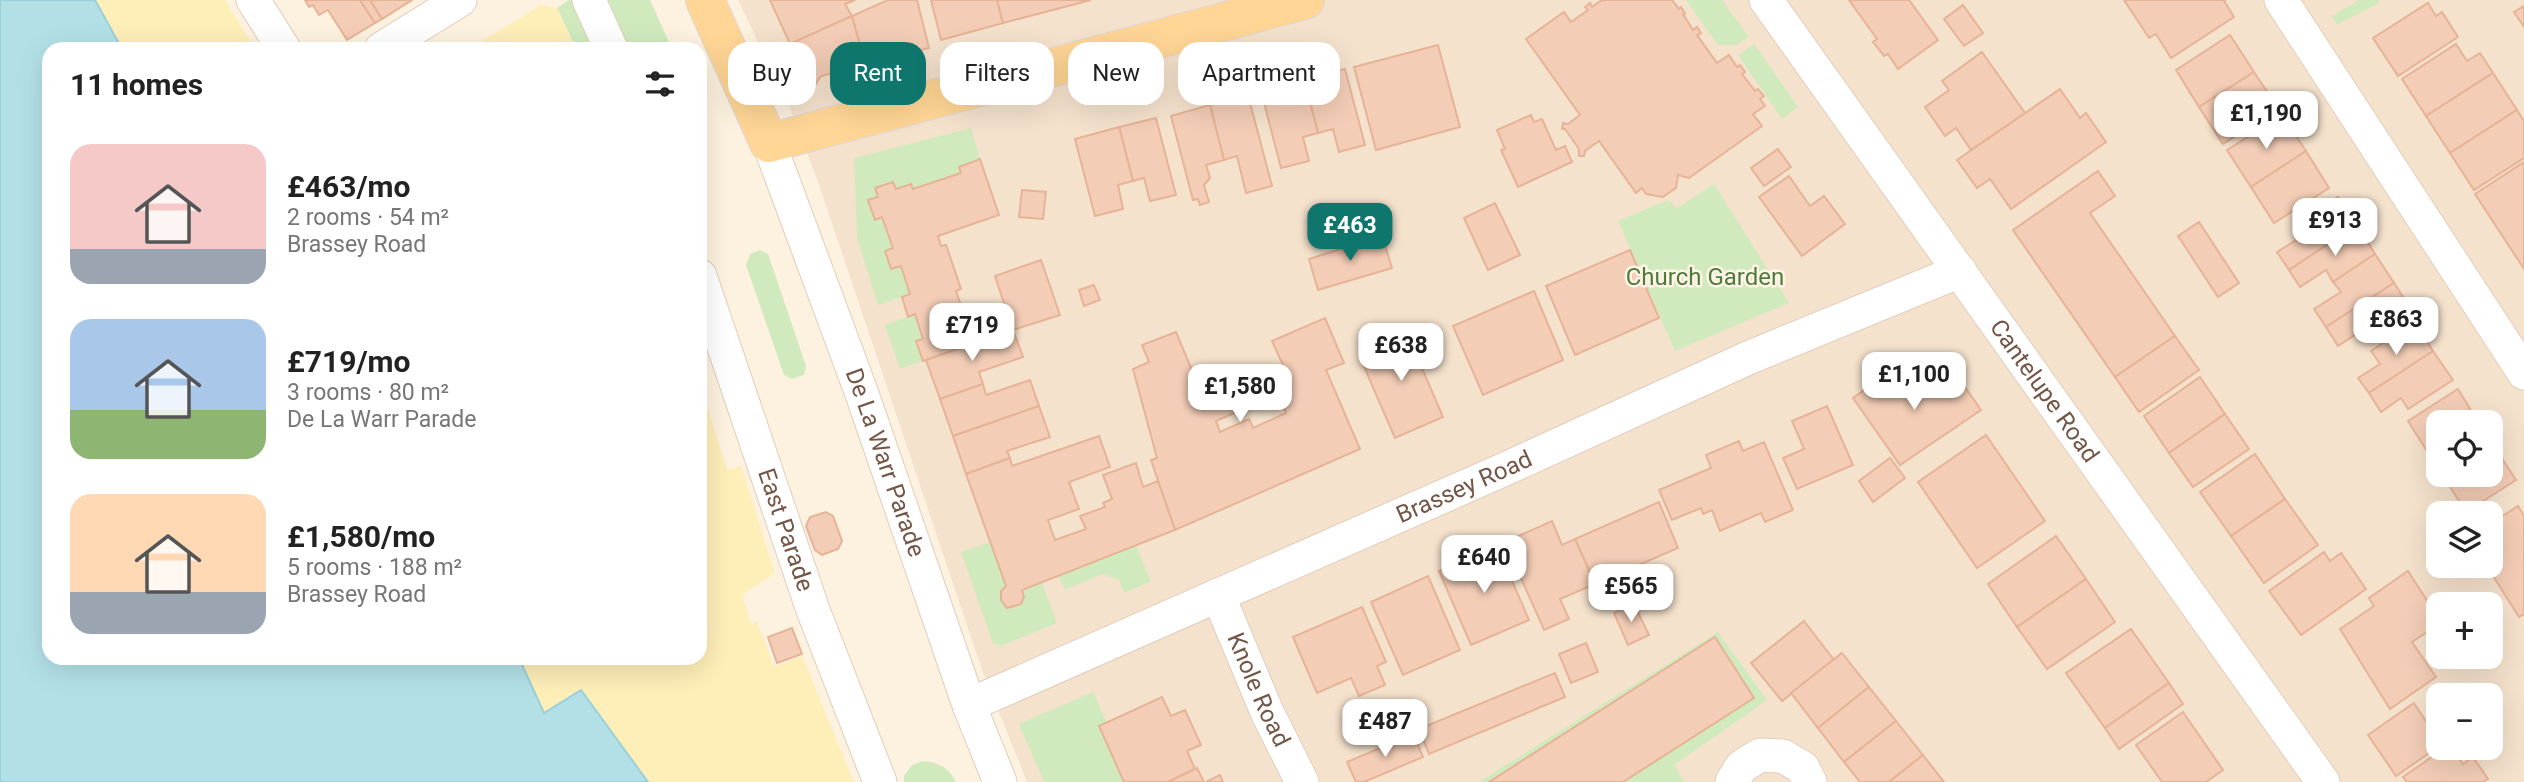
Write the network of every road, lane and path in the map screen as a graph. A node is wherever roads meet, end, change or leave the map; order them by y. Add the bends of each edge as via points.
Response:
1 (253, 0) edge
2 (460, 0) edge
3 (589, 0) edge
4 (705, 0) edge
5 (1304, 0) edge
6 (1766, 0) edge
7 (2281, 0) edge
8 (280, 42) edge
9 (391, 42) edge
10 (608, 42) edge
11 (769, 143) junction
12 (1960, 271) junction
13 (707, 297) edge
14 (2524, 373) edge
15 (1218, 595) junction
16 (969, 705) junction
17 (880, 782) edge
18 (1000, 782) edge
19 (1302, 782) edge
20 (1732, 782) edge
21 (1810, 782) edge
22 (2323, 782) edge

1 - 8 street
2 - 9 street
3 - 10 street
4 - 11 main road
5 - 11 main road
6 - 12 street, Cantelupe Road
7 - 14 street
11 - 16 street, De La Warr Parade
12 - 15 street, Brassey Road via 1748,358
12 - 22 street, Cantelupe Road
13 - 17 street, East Parade via 813,610
15 - 16 street, Brassey Road
15 - 19 street, Knole Road
16 - 18 street, De La Warr Parade
20 - 21 street via 1741,767 1760,755 1783,756 1803,768

